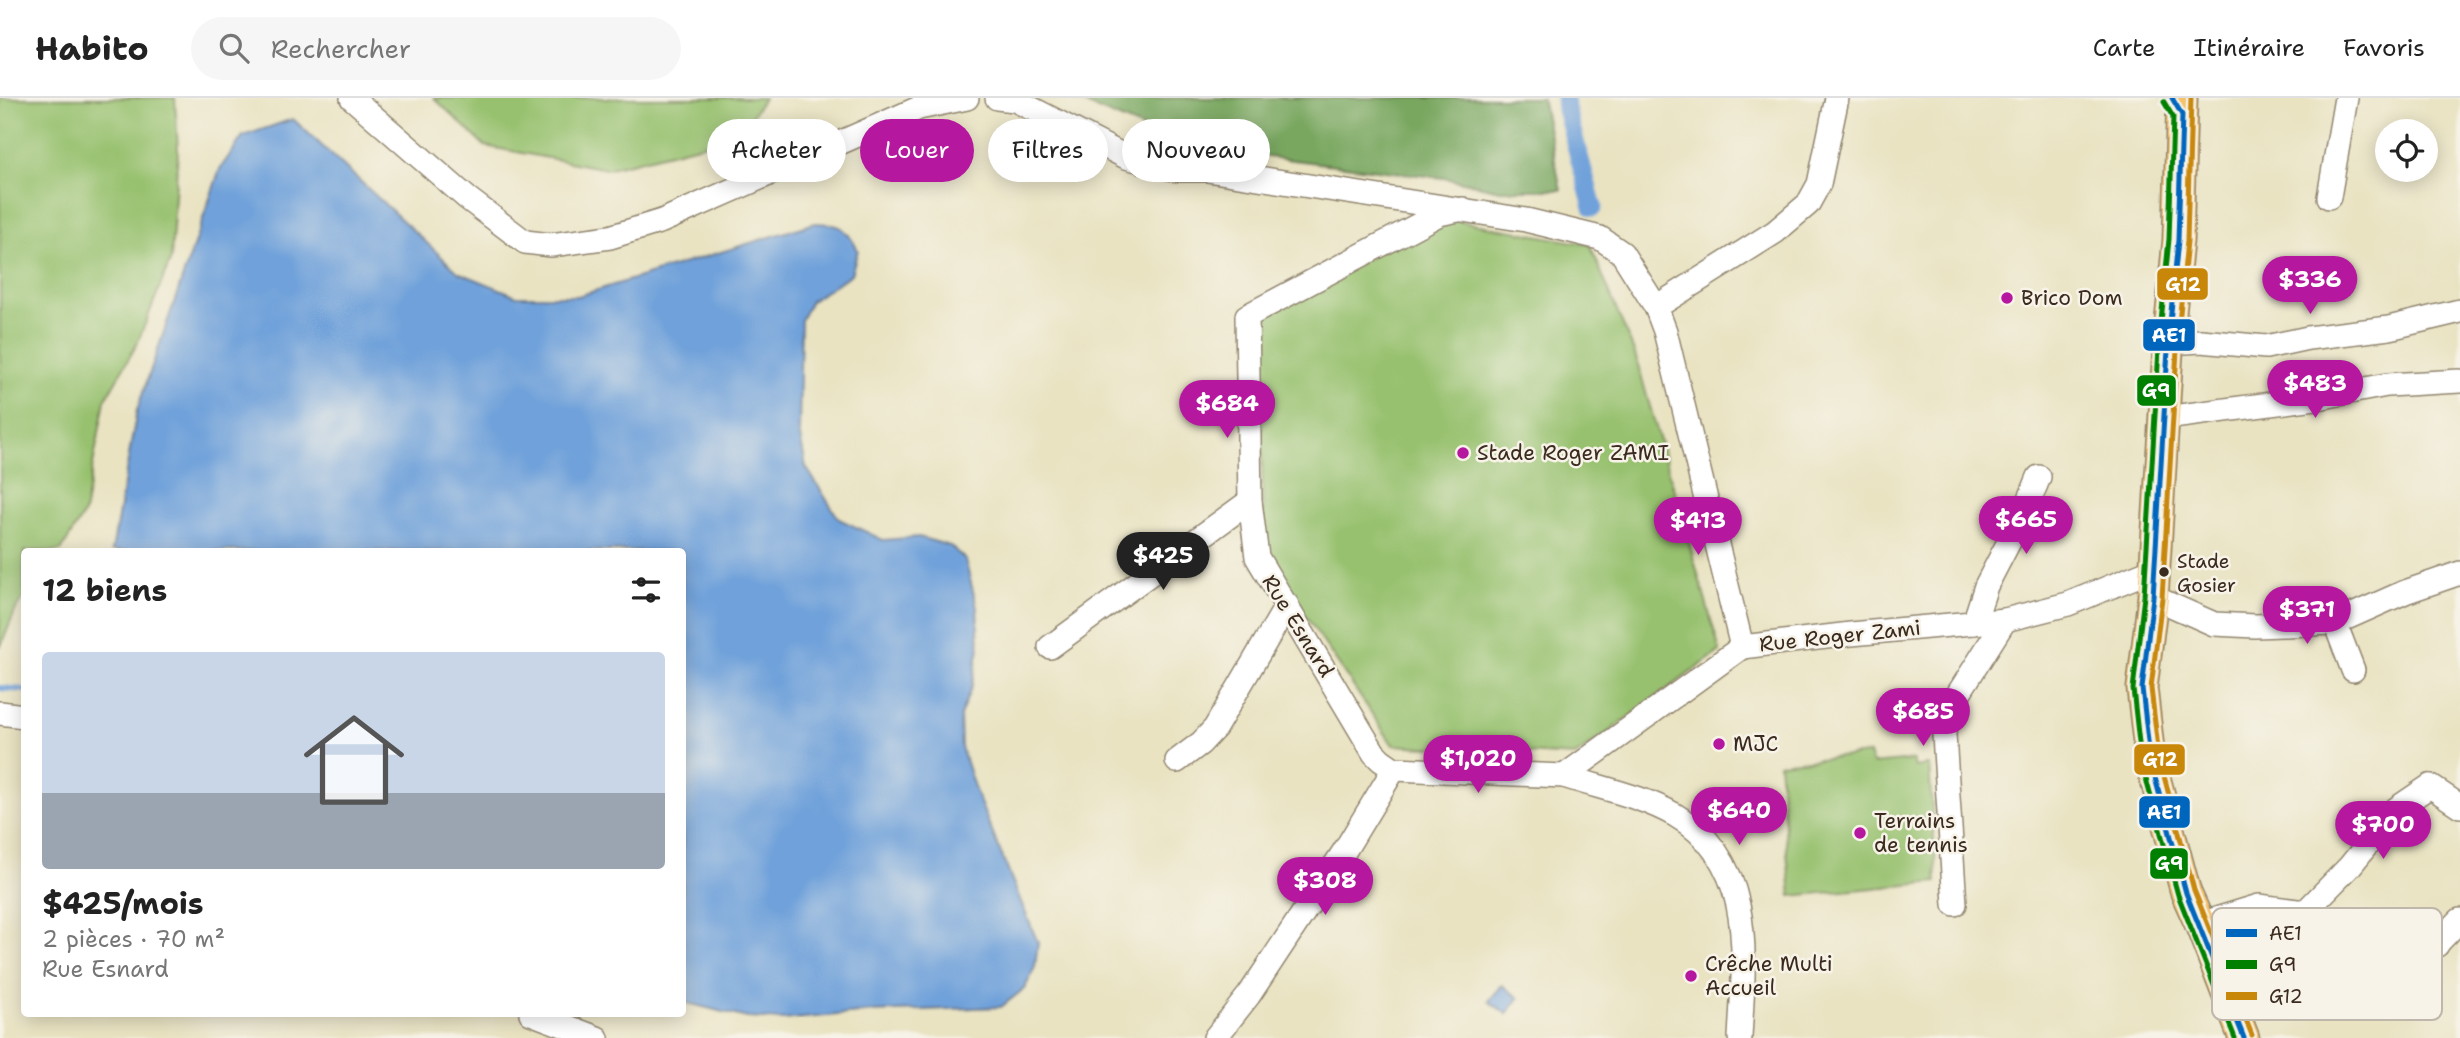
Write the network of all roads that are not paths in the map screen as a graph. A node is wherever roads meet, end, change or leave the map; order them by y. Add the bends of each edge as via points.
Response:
1 (352, 98) edge
2 (967, 98) edge
3 (997, 98) edge
4 (1837, 98) edge
5 (2346, 98) edge
6 (2179, 104) edge
7 (2329, 197) dead end
8 (1463, 209) junction
9 (1656, 307) junction
10 (2460, 311) edge
11 (2168, 343) junction
12 (2460, 381) edge
13 (2165, 418) junction
14 (2039, 477) dead end
15 (1250, 501) junction
16 (2460, 573) edge
17 (2153, 583) junction
18 (1287, 605) junction
19 (2005, 620) junction
20 (1975, 623) junction
21 (2334, 623) junction
22 (1050, 647) dead end
23 (1742, 647) junction
24 (2353, 670) dead end
25 (0, 713) edge
26 (21, 716) edge
27 (1177, 761) dead end
28 (1394, 769) junction
29 (1564, 776) junction
30 (2460, 806) edge
31 (1955, 904) dead end
32 (2252, 908) edge
33 (2274, 908) edge
34 (2309, 908) edge
35 (2212, 920) edge
36 (2460, 920) edge
37 (2200, 924) junction
38 (2442, 940) edge
39 (2212, 956) edge
40 (542, 1017) edge
41 (2237, 1020) edge
42 (597, 1038) edge
43 (1215, 1038) edge
44 (1740, 1038) edge
45 (2244, 1038) edge

1 - 2 street via 525,242 551,245 610,237 662,220 919,108
3 - 8 street, Rue Roger Zami via 1015,100 1126,157 1176,170 1208,170
4 - 9 street via 1819,184 1808,204 1775,232
5 - 7 street
6 - 11 main road via 2178,240
8 - 9 street, Rue Roger Zami via 1600,238 1622,253
8 - 15 street, Rue Esnard via 1439,215 1247,316
9 - 23 street, Rue Roger Zami
10 - 11 street via 2389,328 2266,347 2211,341
11 - 13 main road
12 - 13 street via 2387,385
13 - 17 main road
14 - 20 street via 1986,586
15 - 18 street, Rue Esnard via 1256,557
15 - 22 street
16 - 21 street
17 - 19 street, Rue Roger Zami
17 - 21 street via 2214,624
17 - 37 main road via 2142,688 2150,759 2186,893
18 - 27 street via 1215,728
18 - 28 street, Rue Esnard via 1374,753
19 - 20 street, Rue Roger Zami
19 - 31 street via 1945,718
20 - 23 street, Rue Roger Zami
21 - 24 street
23 - 29 street
25 - 26 street
28 - 29 street
28 - 43 street via 1249,995
29 - 44 street via 1677,816 1715,849 1737,895 1741,917
30 - 34 street via 2430,786 2396,809
32 - 33 street
35 - 37 street
36 - 38 street
37 - 39 main road
40 - 42 street
41 - 45 main road

